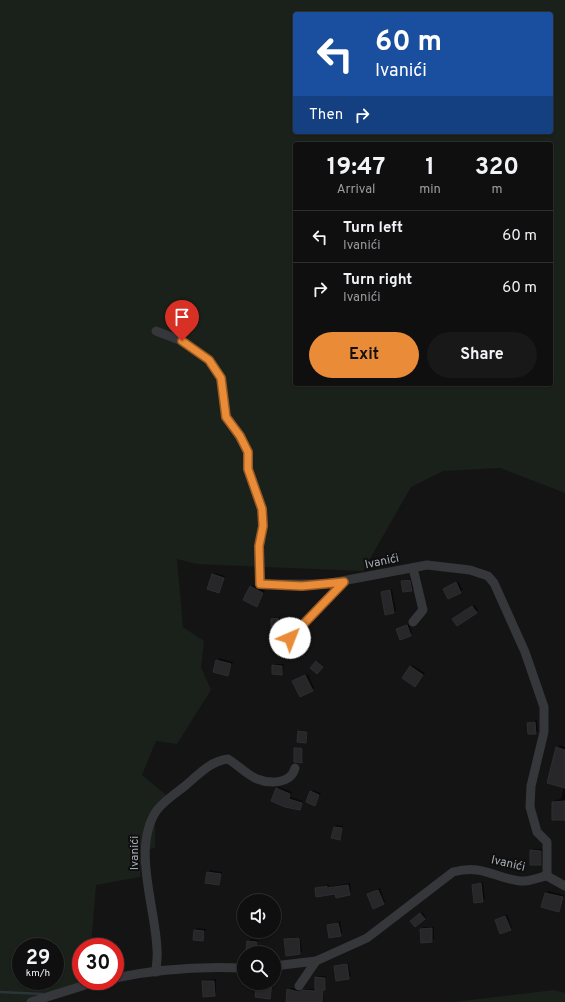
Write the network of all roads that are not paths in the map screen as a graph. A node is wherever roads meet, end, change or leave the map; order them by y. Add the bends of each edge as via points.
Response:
1 (156, 331) dead end
2 (413, 568) junction
3 (344, 582) junction
4 (413, 622) dead end
5 (290, 638) dead end
6 (295, 768) dead end
7 (548, 876) junction
8 (565, 886) edge
9 (316, 961) junction
10 (281, 965) edge
11 (237, 968) edge
12 (156, 972) junction
13 (124, 977) edge
14 (299, 986) dead end
15 (72, 989) edge
16 (31, 1002) edge

1 - 3 street, Ivanići via 182,341 209,360 221,378 226,417 248,452 248,469 262,509 263,526 259,546 260,584 302,586
2 - 3 street, Ivanići
2 - 4 street via 423,610
2 - 7 street, Ivanići via 427,565 470,570 488,576 494,583 525,652 544,707 544,732 531,786 530,807 537,832 547,842
3 - 5 street
6 - 12 street, Ivanići via 294,774 286,781 269,782 257,779 228,759 219,760 158,809 146,837 149,894 158,951
7 - 8 street
7 - 9 street, Ivanići via 524,881 468,868 453,872 367,938
9 - 10 street, Ivanići
9 - 14 street
11 - 12 street via 212,967
12 - 13 street
15 - 16 street

